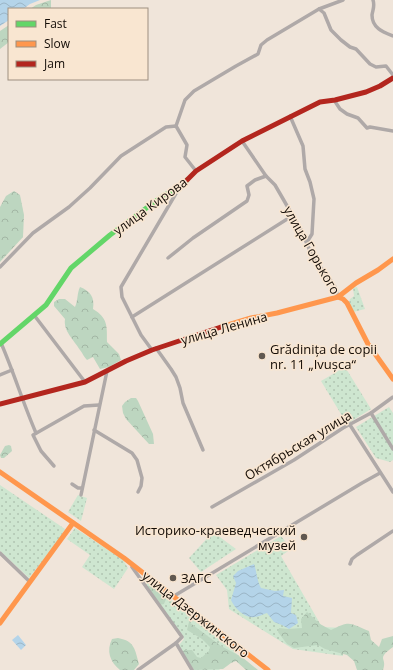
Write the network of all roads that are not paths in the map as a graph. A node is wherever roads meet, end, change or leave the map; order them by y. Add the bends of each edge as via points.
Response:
1 (343, 0) edge
2 (373, 0) edge
3 (320, 9) junction
4 (393, 36) edge
5 (393, 76) edge
6 (334, 100) junction
7 (290, 116) junction
8 (176, 126) junction
9 (393, 131) edge
10 (242, 141) junction
11 (196, 171) junction
12 (266, 176) junction
13 (179, 189) junction
14 (292, 216) junction
15 (307, 242) junction
16 (168, 258) dead end
17 (393, 259) edge
18 (0, 267) edge
19 (338, 298) junction
20 (34, 315) junction
21 (132, 318) junction
22 (0, 343) edge
23 (154, 349) junction
24 (12, 370) junction
25 (107, 371) junction
26 (0, 375) edge
27 (393, 378) edge
28 (85, 382) junction
29 (393, 397) edge
30 (22, 398) junction
31 (0, 404) edge
32 (99, 404) junction
33 (371, 413) junction
34 (350, 425) junction
35 (94, 430) junction
36 (36, 433) junction
37 (393, 449) edge
38 (203, 450) dead end
39 (54, 466) dead end
40 (0, 472) edge
41 (380, 473) junction
42 (72, 484) dead end
43 (82, 488) junction
44 (138, 492) dead end
45 (393, 492) edge
46 (81, 495) dead end
47 (212, 507) dead end
48 (73, 523) junction
49 (393, 531) edge
50 (0, 553) edge
51 (124, 558) junction
52 (350, 564) dead end
53 (30, 582) junction
54 (174, 596) junction
55 (0, 623) edge
56 (176, 643) junction
57 (138, 670) edge
58 (192, 670) edge
59 (268, 670) edge

1 - 3 street
2 - 4 street via 375,5 372,18 375,26
3 - 5 street via 336,36 356,49 376,68 386,66
3 - 8 street via 266,40 256,56 194,91 185,100
5 - 6 main road, улица Кирова via 384,85 372,90
6 - 7 main road, улица Кирова via 320,102
6 - 9 street via 340,109 358,118 367,128
7 - 10 main road, улица Кирова
7 - 15 street via 303,146 305,169 314,199 312,234
8 - 11 street via 187,145 185,157
8 - 18 street via 166,127 121,156 90,188 33,233
10 - 11 main road, улица Кирова
10 - 12 street, улица Горького
11 - 13 main road, улица Кирова
12 - 14 street, улица Горького via 275,185
12 - 16 street via 247,186 247,201
13 - 20 main road, улица Кирова via 164,195 110,234 71,268 46,305
13 - 21 street via 121,287 122,297
14 - 15 street, улица Горького
14 - 21 street
15 - 19 street, улица Горького via 313,258 335,287
17 - 19 main road, улица Ленина
19 - 23 main road, улица Ленина via 251,318
19 - 27 main road, улица Горького via 347,303 368,344
20 - 22 main road, улица Кирова
20 - 28 street
21 - 23 street via 141,335
22 - 24 street
23 - 25 main road, улица Ленина
23 - 38 street via 178,381 183,403
24 - 26 street
24 - 30 street
25 - 28 main road, улица Ленина
25 - 32 street
28 - 30 main road, улица Ленина
29 - 33 street, Октябрьская улица
30 - 31 main road, улица Ленина
30 - 36 street
32 - 35 street
32 - 36 street via 84,406
33 - 34 street, Октябрьская улица
33 - 37 street
34 - 41 street
34 - 47 street, Октябрьская улица
35 - 43 street
35 - 44 street via 127,449 137,460 142,478
36 - 39 street via 33,435
40 - 48 main road, улица Дзержинского
41 - 45 street
41 - 54 street
42 - 43 street
43 - 46 street
48 - 51 main road, улица Дзержинского
48 - 53 main road
49 - 52 street via 357,555
50 - 53 street
51 - 54 main road, улица Дзержинского
51 - 56 street, улица Дзержинского via 181,634 182,637
53 - 55 main road
54 - 59 main road, улица Дзержинского
56 - 57 street
56 - 58 street

